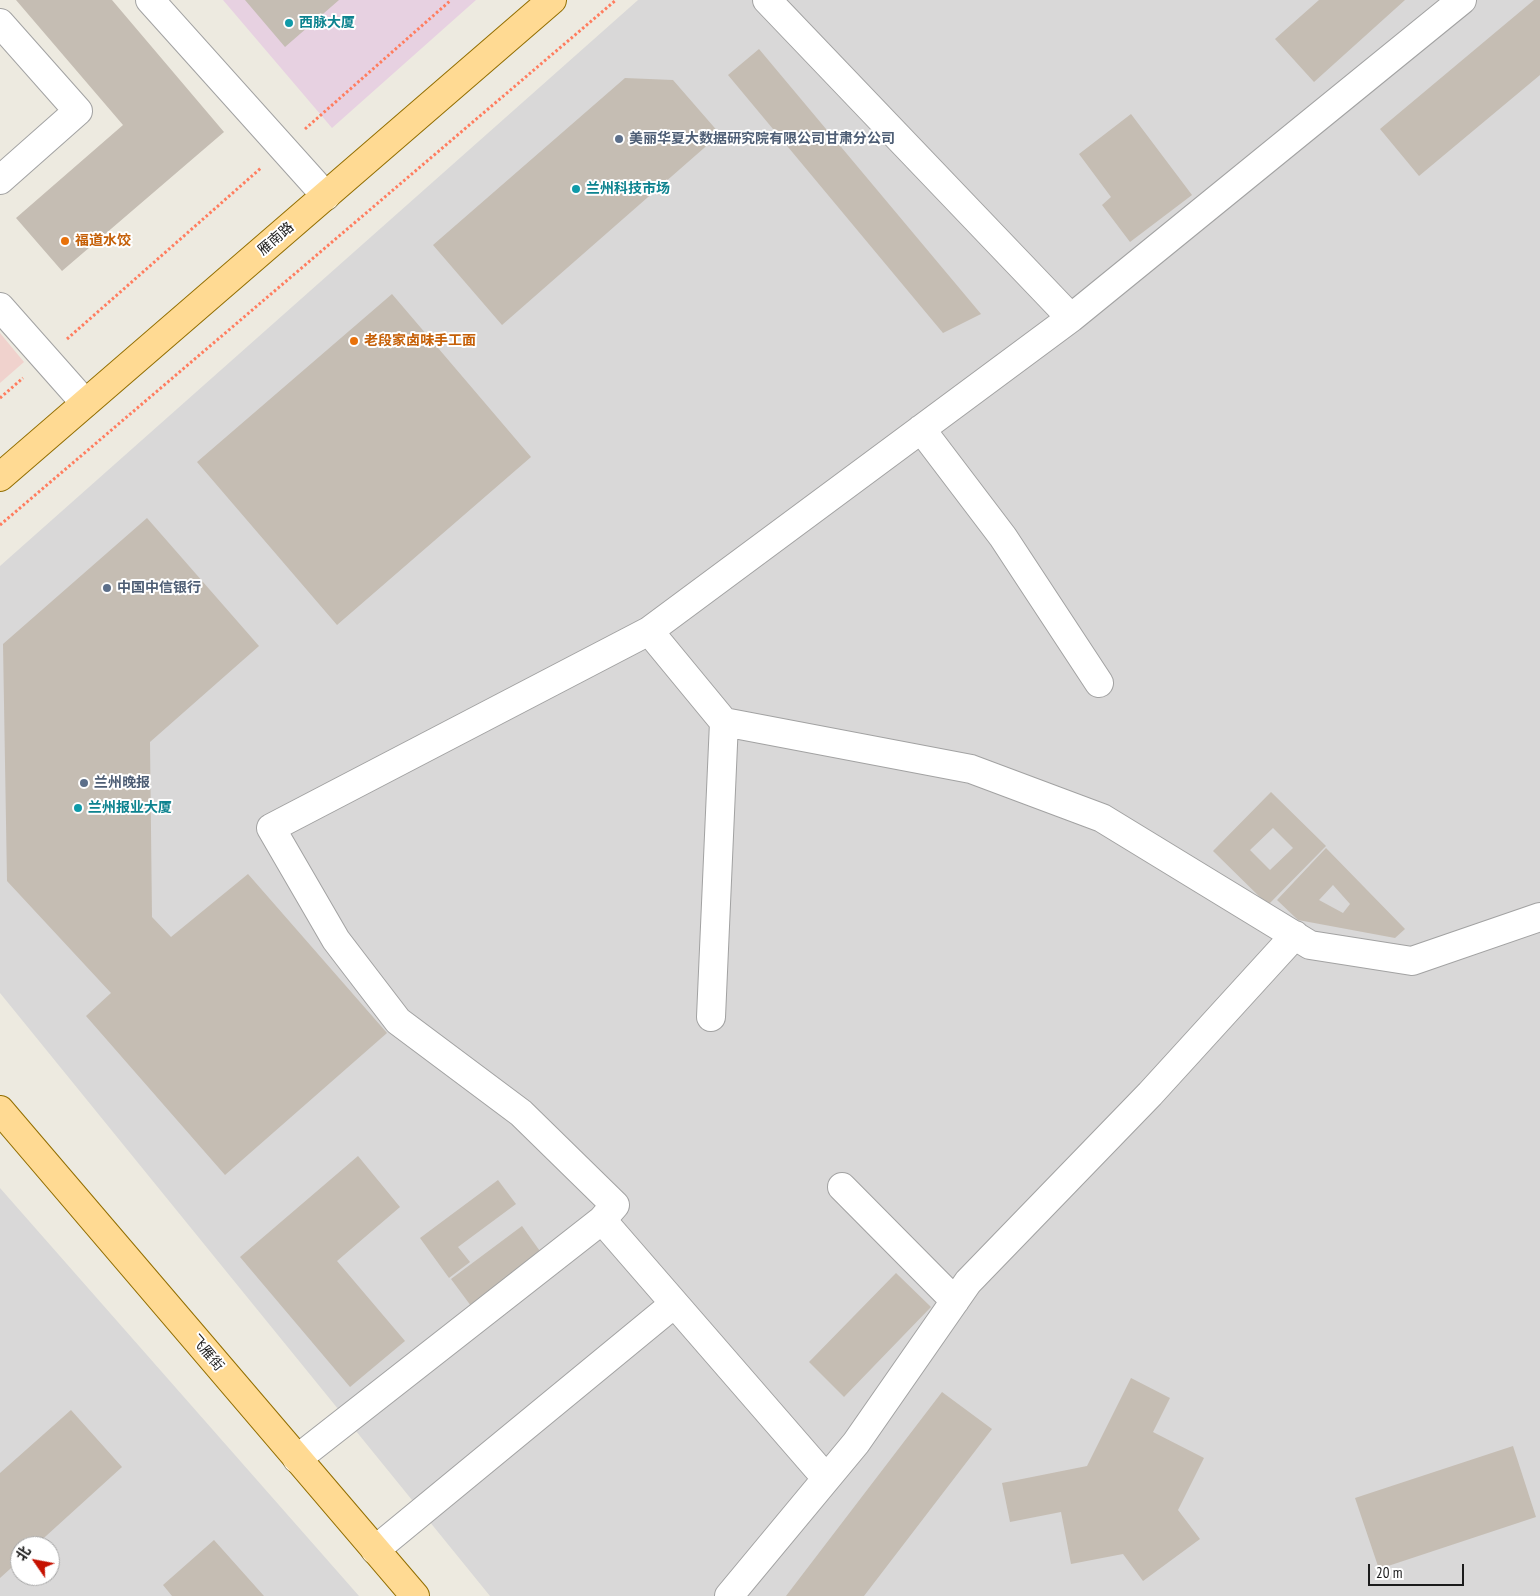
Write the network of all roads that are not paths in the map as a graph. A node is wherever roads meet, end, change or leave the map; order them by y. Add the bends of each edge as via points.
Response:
1 (150, 0) edge
2 (552, 0) edge
3 (767, 0) edge
4 (1462, 0) edge
5 (0, 23) edge
6 (0, 180) edge
7 (326, 196) junction
8 (0, 307) edge
9 (1071, 318) junction
10 (85, 403) junction
11 (921, 430) junction
12 (0, 477) edge
13 (648, 631) junction
14 (1099, 683) dead end
15 (724, 722) junction
16 (1540, 917) edge
17 (1295, 936) junction
18 (711, 1017) dead end
19 (0, 1110) edge
20 (842, 1187) dead end
21 (602, 1220) junction
22 (955, 1301) junction
23 (674, 1304) junction
24 (297, 1459) junction
25 (826, 1478) junction
26 (375, 1550) junction
27 (415, 1596) edge
28 (729, 1596) edge

1 - 7 street
2 - 7 main road, 雁南路
3 - 9 street
4 - 9 street
5 - 6 street via 78,111
7 - 10 main road, 雁南路
8 - 10 street
9 - 11 street
10 - 12 main road, 雁南路
11 - 13 street
11 - 14 street via 1003,537
13 - 15 street
13 - 21 street via 271,828 336,940 398,1021 521,1113 615,1205
15 - 17 street via 971,769 1102,818
15 - 18 street
16 - 17 street via 1412,961 1310,945
17 - 22 street via 1150,1094 968,1282
19 - 24 main road, 飞雁街
20 - 22 street
21 - 23 street
21 - 24 street
22 - 25 street via 856,1443
23 - 25 street
23 - 26 street
24 - 26 main road, 飞雁街
25 - 28 street
26 - 27 main road, 飞雁街

